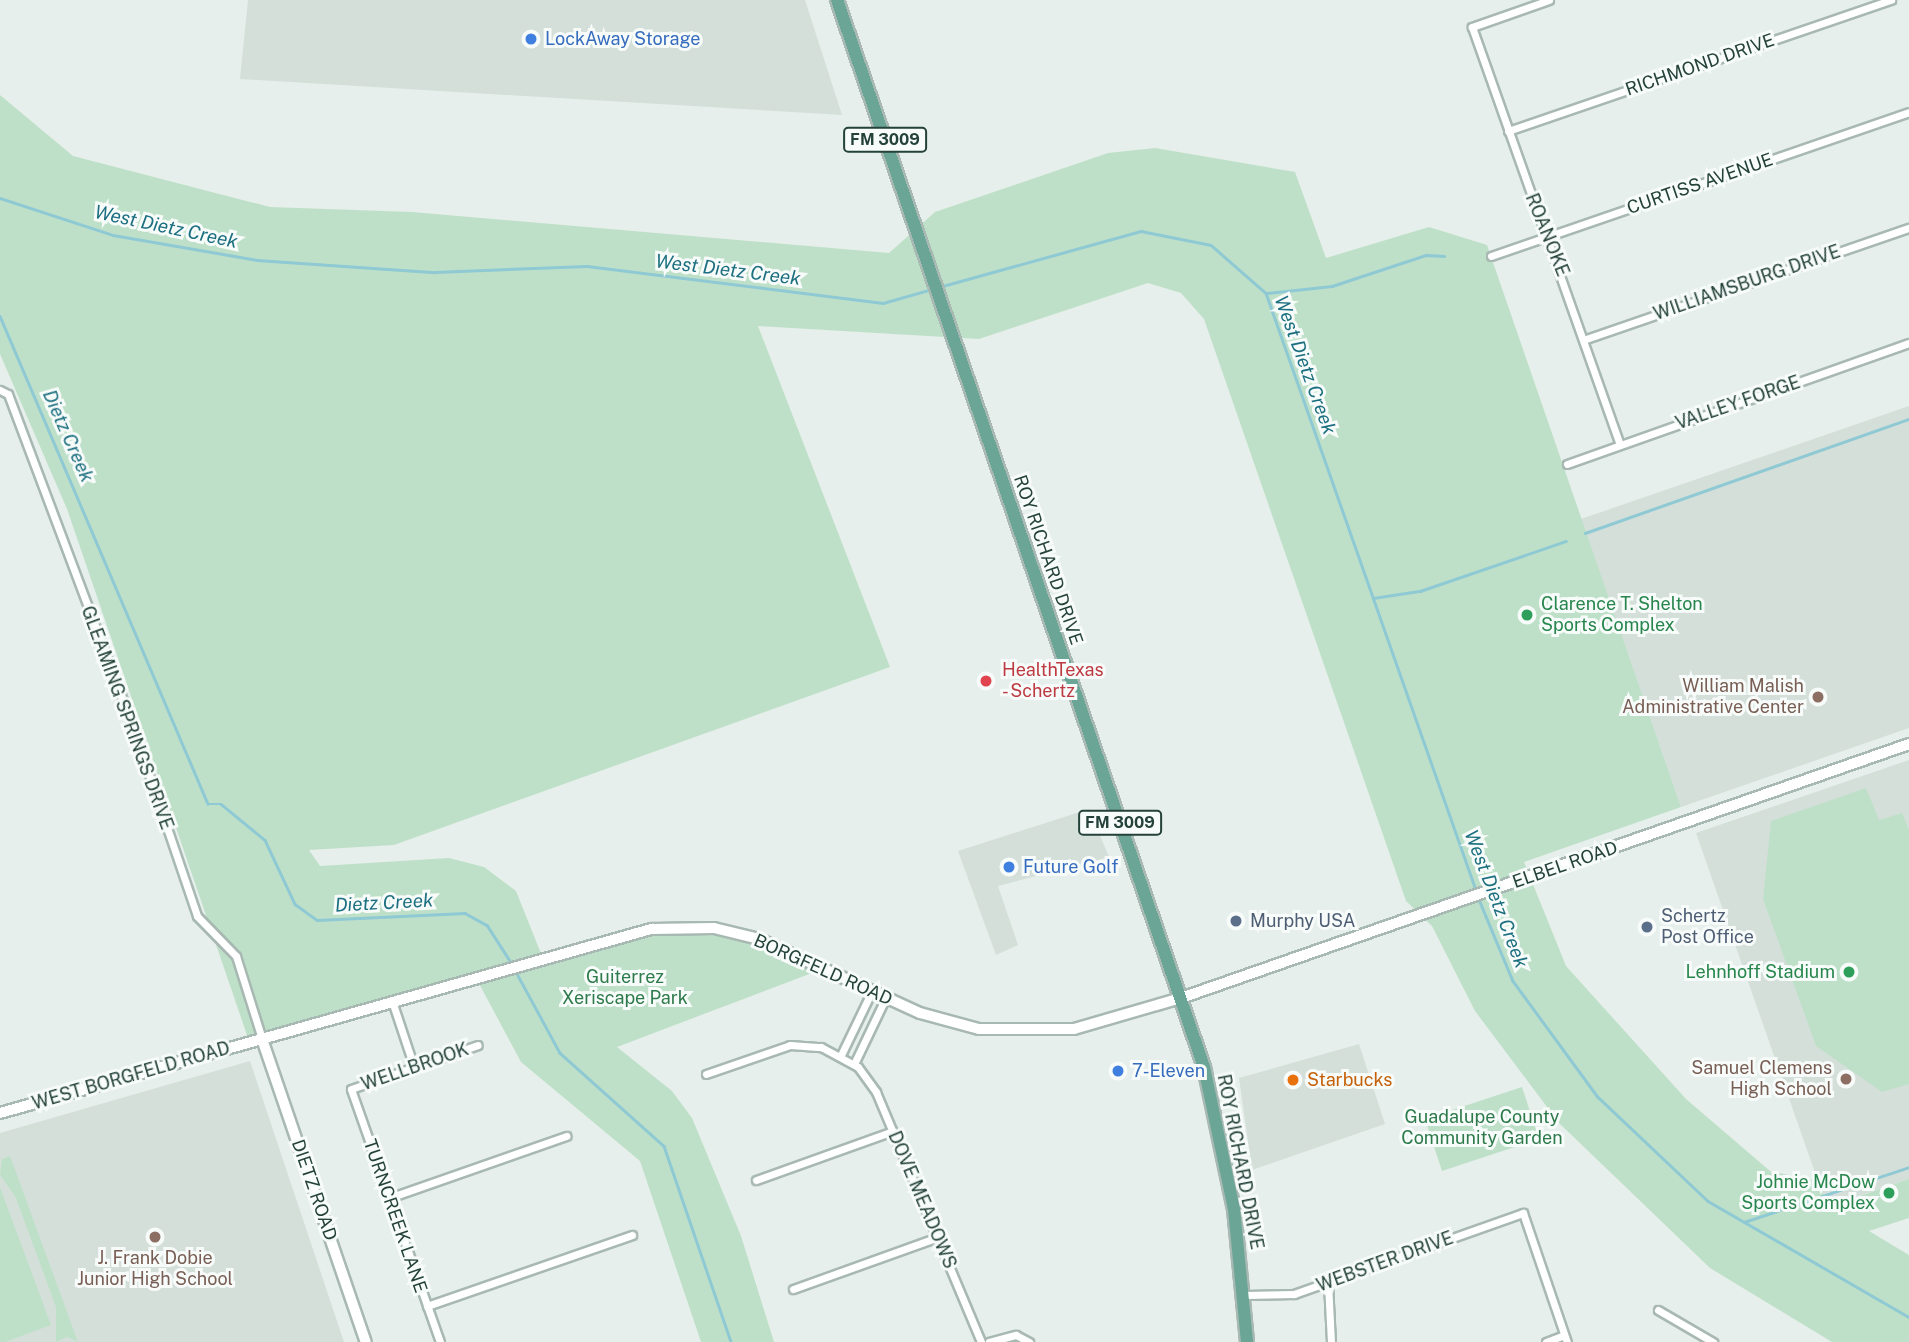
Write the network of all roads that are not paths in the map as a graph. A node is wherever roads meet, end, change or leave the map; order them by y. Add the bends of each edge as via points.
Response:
1 (837, 0) edge
2 (1549, 0) edge
3 (1891, 0) edge
4 (1909, 112) edge
5 (1508, 131) junction
6 (1909, 228) edge
7 (1551, 235) junction
8 (1491, 256) dead end
9 (1586, 339) junction
10 (1909, 343) edge
11 (0, 390) edge
12 (1620, 444) junction
13 (1567, 464) dead end
14 (1909, 744) edge
15 (872, 991) junction
16 (886, 998) junction
17 (1181, 998) junction
18 (391, 1000) junction
19 (262, 1039) junction
20 (478, 1045) dead end
21 (843, 1057) junction
22 (854, 1064) junction
23 (414, 1067) junction
24 (706, 1074) dead end
25 (351, 1089) joint
26 (0, 1113) edge
27 (893, 1131) junction
28 (566, 1136) dead end
29 (756, 1180) dead end
30 (389, 1198) junction
31 (632, 1235) dead end
32 (938, 1237) junction
33 (1328, 1283) junction
34 (793, 1289) dead end
35 (1245, 1295) junction
36 (427, 1306) junction
37 (1658, 1310) dead end
38 (1565, 1338) edge
39 (366, 1342) edge
40 (440, 1342) edge
41 (981, 1342) edge
42 (989, 1342) edge
43 (1029, 1342) edge
44 (1247, 1342) edge
45 (1332, 1342) edge
46 (1546, 1342) edge
47 (1713, 1342) edge

1 - 17 main road, ROY RICHARD DRIVE / FM 3009
2 - 5 street, ROANOKE via 1472,26
3 - 5 street, RICHMOND DRIVE
4 - 7 street, CURTISS AVENUE
5 - 7 street, ROANOKE
6 - 9 street, WILLIAMSBURG DRIVE
7 - 8 street, CURTISS AVENUE
7 - 9 street, ROANOKE
9 - 12 street, ROANOKE
10 - 12 street, VALLEY FORGE
11 - 19 street, GLEAMING SPRINGS DRIVE via 8,394 128,713 197,916 236,956
12 - 13 street, VALLEY FORGE
14 - 17 street, ELBEL ROAD
15 - 16 street, BORGFELD ROAD
15 - 18 street, BORGFELD ROAD via 774,945 714,928 651,929
15 - 21 street
16 - 17 street, BORGFELD ROAD via 937,1019 1028,1034 1093,1025
16 - 22 street
17 - 35 main road, ROY RICHARD DRIVE / FM 3009 via 1216,1114
18 - 19 street, BORGFELD ROAD
18 - 23 street
19 - 26 street, WEST BORGFELD ROAD
19 - 39 street, DIETZ ROAD
20 - 23 street, WELLBROOK
21 - 22 street, DOVE MEADOWS
21 - 24 street via 790,1045
22 - 27 street, DOVE MEADOWS via 869,1079
23 - 25 street, WELLBROOK
25 - 30 street, TURNCREEK LANE
27 - 29 street
27 - 32 street, DOVE MEADOWS
28 - 30 street
30 - 36 street, TURNCREEK LANE
31 - 36 street
32 - 34 street
32 - 41 street, DOVE MEADOWS
33 - 35 street, WEBSTER DRIVE via 1294,1294
33 - 38 street, WEBSTER DRIVE via 1523,1213
33 - 45 street
35 - 44 main road, ROY RICHARD DRIVE / FM 3009
36 - 40 street, TURNCREEK LANE
37 - 47 street
38 - 46 street
42 - 43 street via 1016,1335

